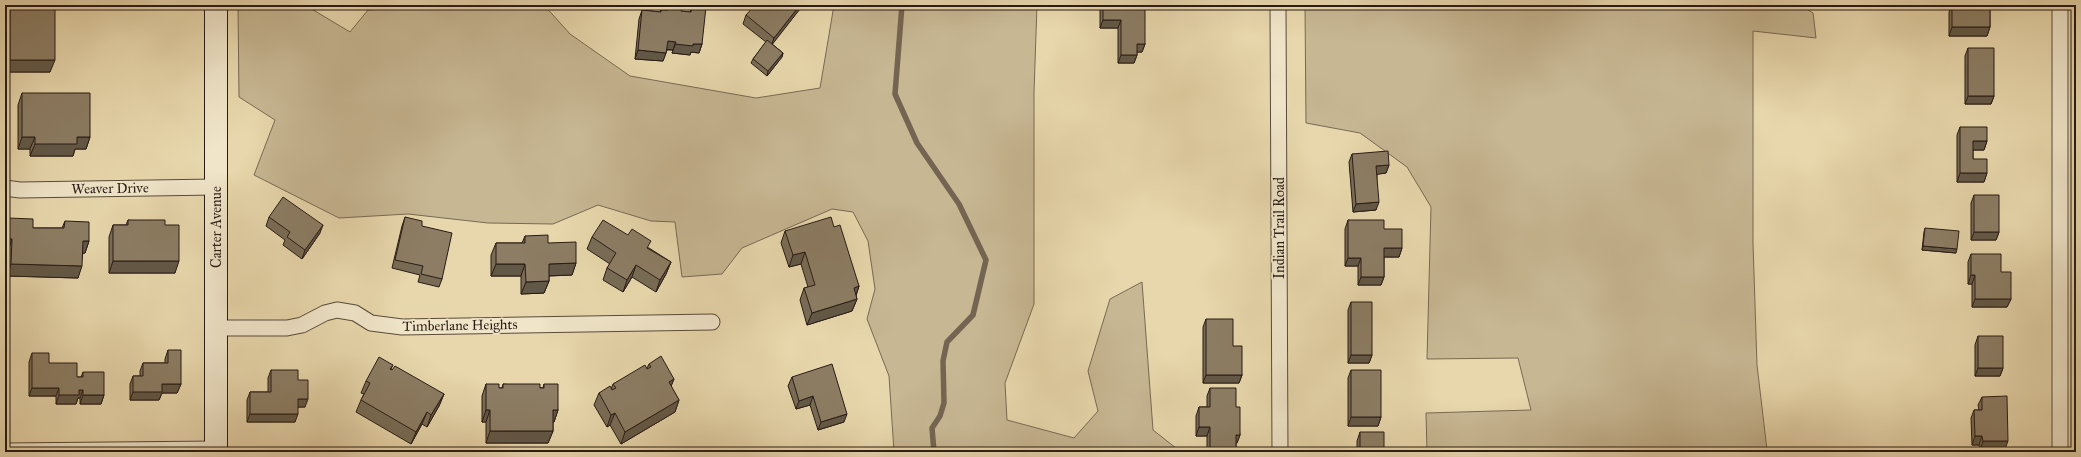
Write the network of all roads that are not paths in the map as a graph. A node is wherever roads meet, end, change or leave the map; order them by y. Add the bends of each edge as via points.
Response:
1 (216, 5) edge
2 (1278, 5) edge
3 (2060, 5) edge
4 (216, 187) junction
5 (5, 188) edge
6 (712, 322) dead end
7 (216, 328) junction
8 (5, 451) edge
9 (216, 451) edge
10 (1280, 452) edge
11 (2060, 452) edge

1 - 4 street, Carter Avenue
2 - 10 street, Indian Trail Road
3 - 11 street
4 - 5 street, Weaver Drive
4 - 7 street, Carter Avenue
6 - 7 street, Timberlane Heights via 402,327 371,323 355,313 337,310 302,325 287,328
7 - 9 street, Carter Avenue
8 - 9 street

